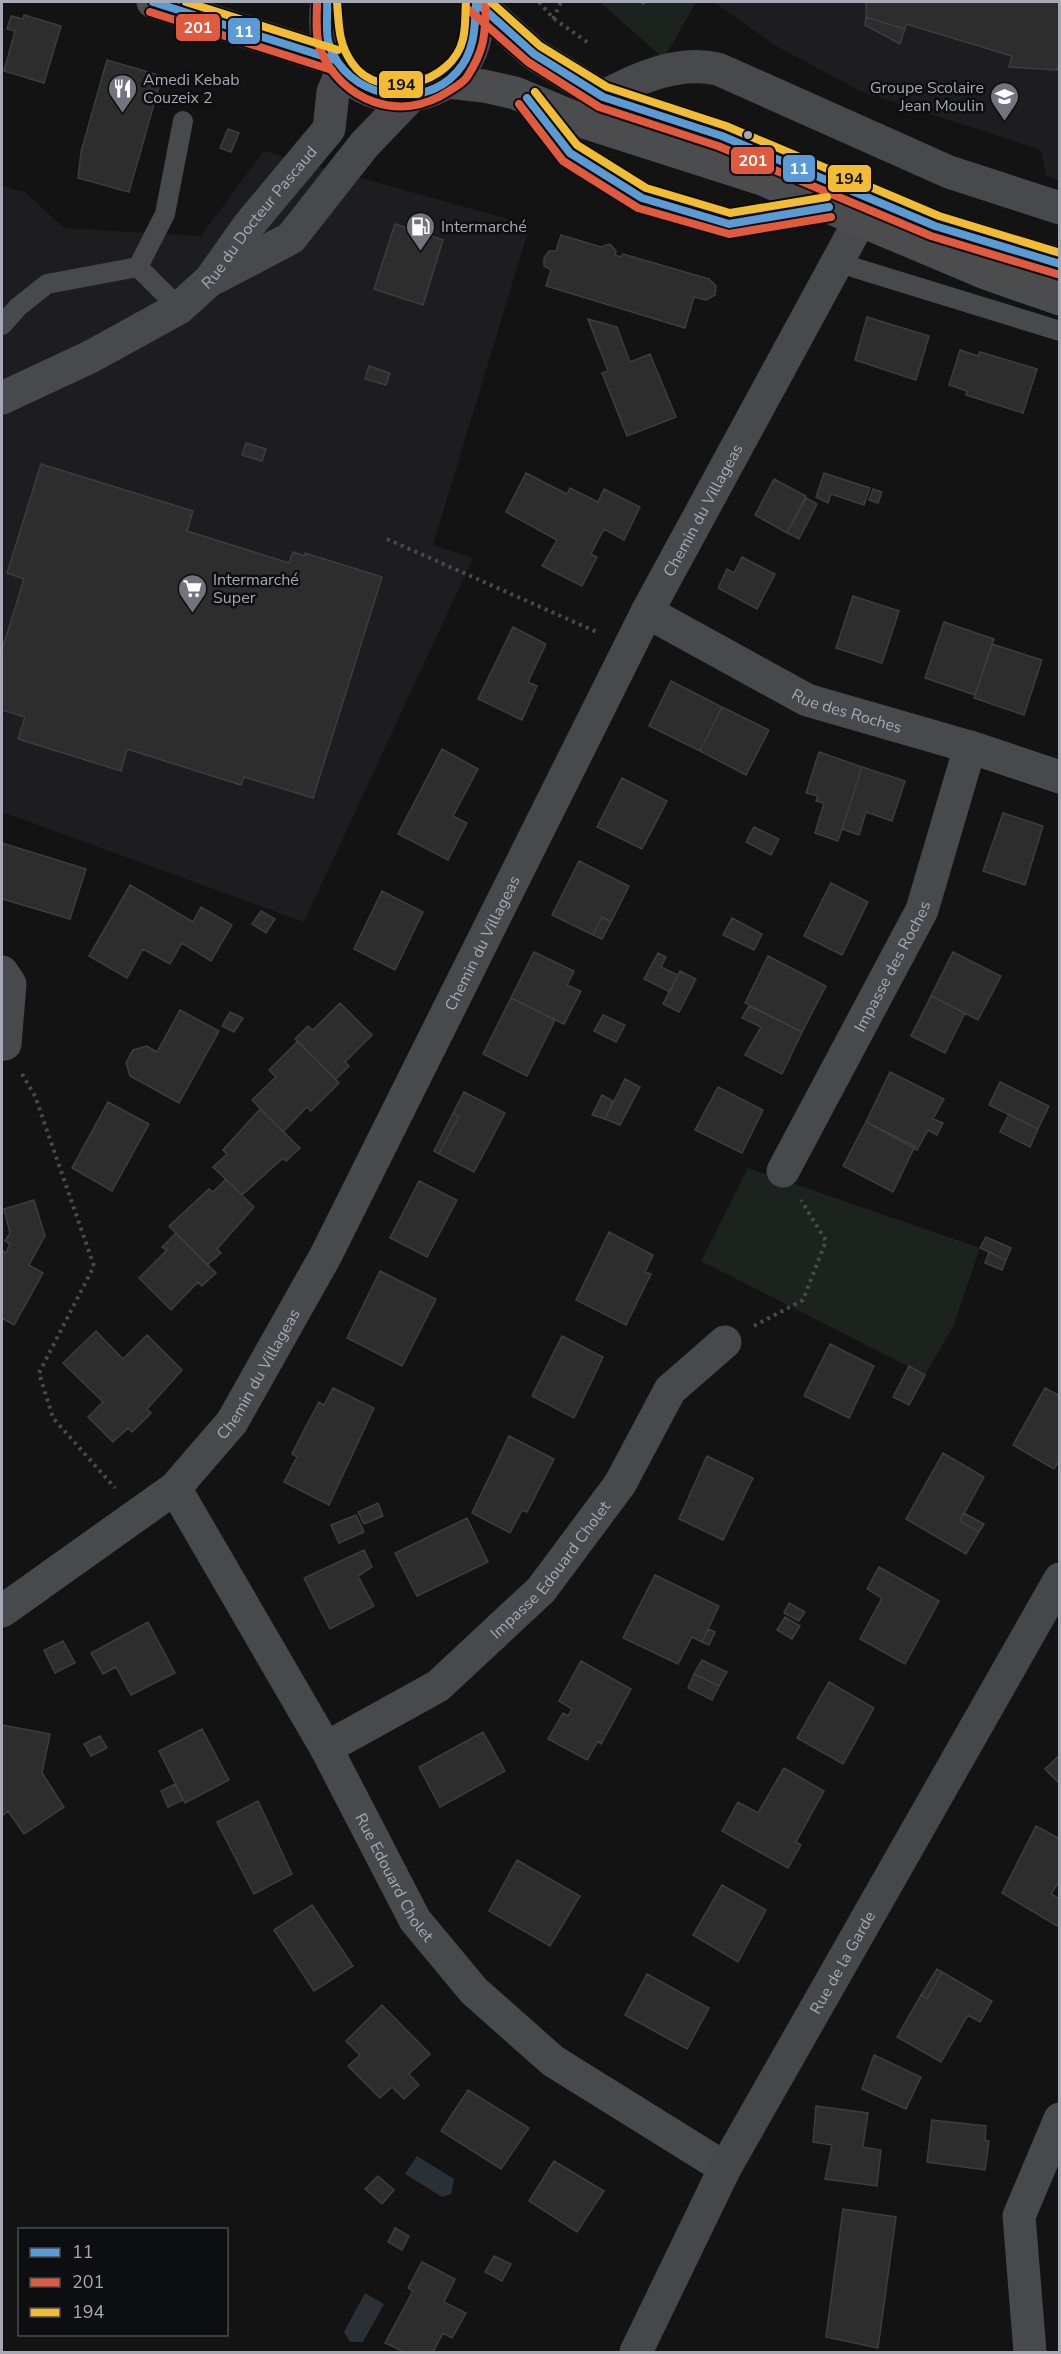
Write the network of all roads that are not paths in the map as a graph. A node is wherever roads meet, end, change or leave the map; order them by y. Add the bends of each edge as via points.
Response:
1 (199, 2) edge
2 (327, 2) edge
3 (476, 2) edge
4 (159, 3) edge
5 (339, 66) junction
6 (447, 82) junction
7 (410, 97) junction
8 (603, 97) junction
9 (527, 98) junction
10 (183, 121) dead end
11 (829, 207) junction
12 (1059, 208) edge
13 (866, 210) junction
14 (839, 263) junction
15 (1059, 264) edge
16 (138, 267) junction
17 (210, 280) junction
18 (1059, 299) edge
19 (179, 308) junction
20 (2, 325) edge
21 (1059, 331) edge
22 (2, 398) edge
23 (647, 612) junction
24 (970, 747) junction
25 (1059, 777) edge
26 (2, 972) edge
27 (5, 1044) road end
28 (783, 1171) road end
29 (725, 1342) road end
30 (176, 1488) junction
31 (1059, 1579) edge
32 (2, 1611) edge
33 (326, 1748) junction
34 (1059, 2119) edge
35 (725, 2168) junction
36 (636, 2352) edge
37 (1030, 2352) edge

1 - 4 main road
2 - 5 main road via 327,40
3 - 6 main road via 475,41 465,64
3 - 8 main road via 534,54
4 - 5 main road
5 - 7 main road via 367,90
5 - 17 street, Rue du Docteur Pascaud via 329,129 249,225
6 - 7 main road
6 - 9 main road via 484,86
7 - 17 street, Rue du Docteur Pascaud via 364,145 291,238
8 - 12 street via 637,78 698,65 718,69 949,172
8 - 13 main road via 722,136
9 - 11 main road via 586,123 762,179
9 - 11 lane via 570,153 642,198 729,224
10 - 16 lane via 165,214
11 - 13 main road
13 - 14 street, Chemin du Villageas
13 - 15 main road
13 - 18 main road via 988,274
14 - 21 lane
14 - 23 street, Chemin du Villageas
16 - 19 lane
16 - 20 lane via 47,284 18,306
17 - 19 street
19 - 22 street via 90,357
23 - 24 street, Rue des Roches via 807,700
23 - 30 street, Chemin du Villageas via 326,1255 232,1422
24 - 25 street, Rue des Roches
24 - 28 street, Impasse des Roches via 922,910
26 - 27 street via 10,984
29 - 33 street, Impasse Edouard Cholet via 670,1390 620,1484 541,1590 438,1686
30 - 32 street, Chemin du Villageas
30 - 33 street, Rue Edouard Cholet
31 - 35 main road, Rue de la Garde
33 - 35 street, Rue Edouard Cholet via 415,1920 474,1991 553,2061
34 - 37 street via 1019,2216
35 - 36 main road, Rue de la Garde

